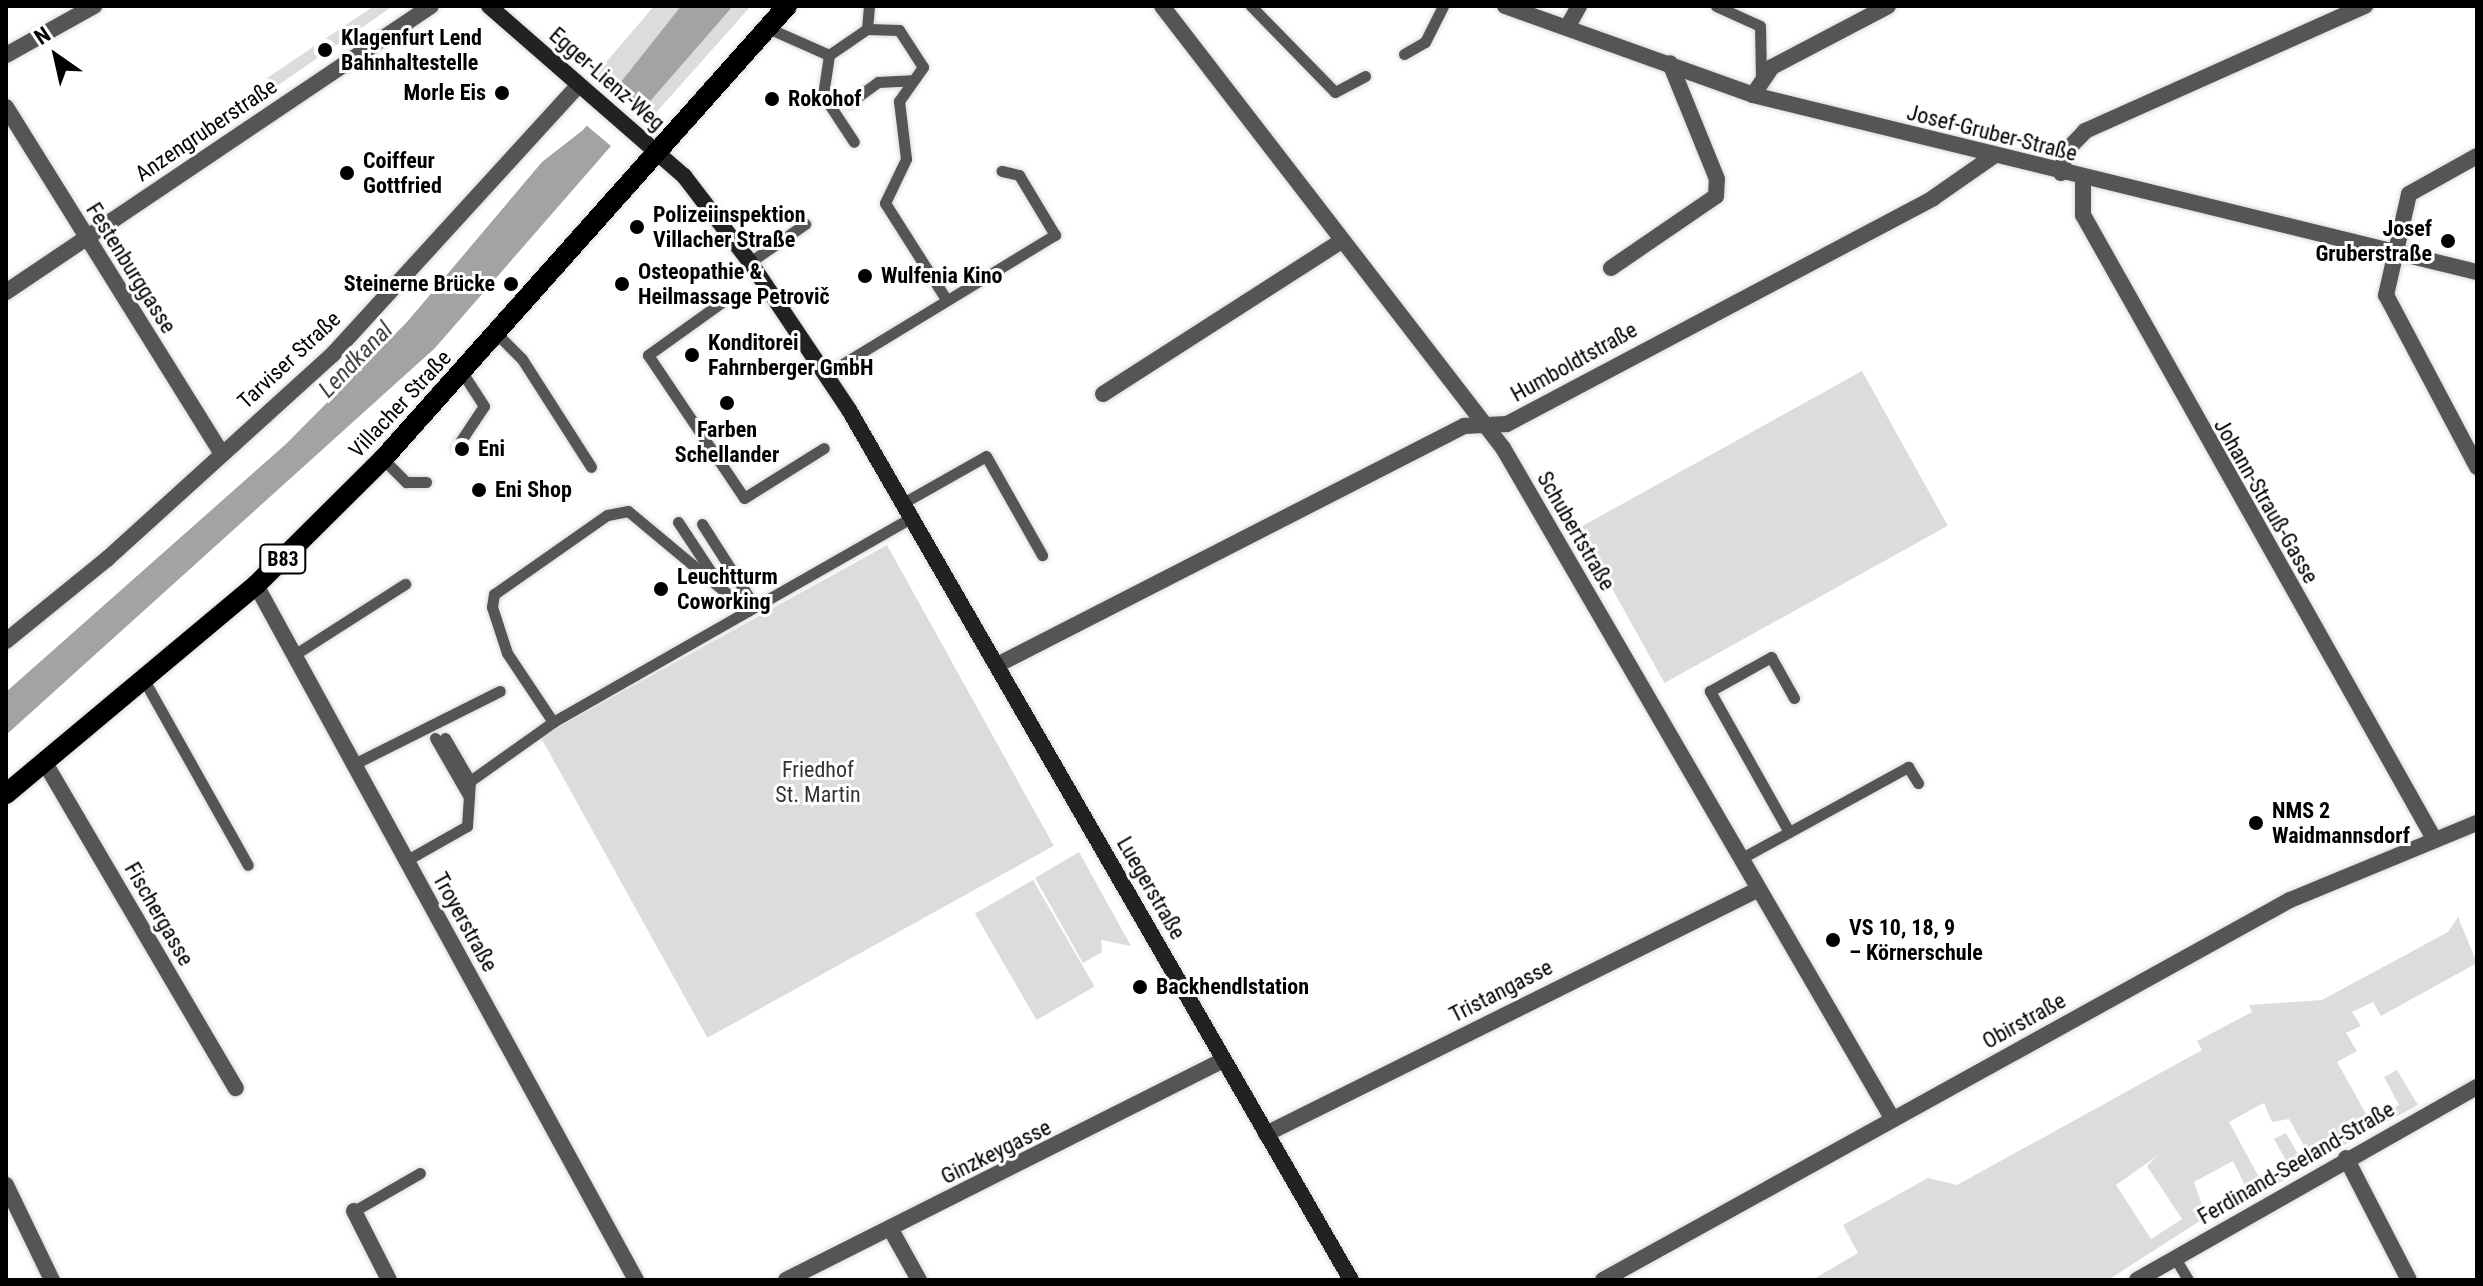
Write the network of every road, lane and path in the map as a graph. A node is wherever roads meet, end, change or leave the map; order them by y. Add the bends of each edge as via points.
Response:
1 (94, 6) edge
2 (431, 6) edge
3 (489, 6) edge
4 (787, 6) edge
5 (869, 6) edge
6 (1162, 6) edge
7 (1251, 6) edge
8 (1443, 6) edge
9 (1505, 6) edge
10 (1579, 6) edge
11 (1716, 6) edge
12 (1888, 6) edge
13 (2365, 6) edge
14 (1568, 26) junction
15 (768, 28) junction
16 (867, 29) junction
17 (1404, 54) dead end
18 (6, 55) edge
19 (829, 55) junction
20 (1670, 63) junction
21 (1365, 76) dead end
22 (1761, 79) junction
23 (912, 80) junction
24 (582, 89) junction
25 (1753, 95) junction
26 (849, 103) dead end
27 (6, 107) edge
28 (854, 142) dead end
29 (660, 154) junction
30 (2477, 156) edge
31 (1992, 157) junction
32 (1001, 171) dead end
33 (2061, 173) junction
34 (2083, 179) junction
35 (805, 224) dead end
36 (85, 236) junction
37 (1340, 242) junction
38 (2391, 253) junction
39 (750, 262) junction
40 (1611, 268) dead end
41 (2477, 272) edge
42 (6, 292) edge
43 (946, 299) junction
44 (722, 302) dead end
45 (497, 334) junction
46 (462, 372) junction
47 (826, 374) junction
48 (1103, 394) dead end
49 (1483, 425) junction
50 (456, 448) dead end
51 (824, 448) dead end
52 (221, 453) junction
53 (383, 459) junction
54 (591, 467) dead end
55 (2477, 467) edge
56 (426, 482) dead end
57 (907, 510) junction
58 (678, 522) dead end
59 (702, 524) dead end
60 (1042, 555) dead end
61 (405, 584) dead end
62 (256, 585) junction
63 (726, 595) junction
64 (751, 609) junction
65 (6, 641) edge
66 (294, 655) junction
67 (997, 665) junction
68 (144, 680) junction
69 (500, 691) dead end
70 (1794, 698) dead end
71 (553, 722) junction
72 (45, 763) junction
73 (354, 764) junction
74 (470, 781) junction
75 (1918, 783) dead end
76 (6, 794) edge
77 (470, 798) junction
78 (2477, 823) edge
79 (1789, 832) junction
80 (2433, 837) junction
81 (1740, 859) junction
82 (407, 860) junction
83 (248, 865) dead end
84 (1757, 890) junction
85 (1224, 1060) junction
86 (2477, 1087) edge
87 (236, 1088) dead end
88 (1892, 1118) junction
89 (1266, 1134) junction
90 (2346, 1158) junction
91 (420, 1173) dead end
92 (6, 1185) edge
93 (354, 1211) joint
94 (890, 1228) junction
95 (2175, 1258) junction
96 (52, 1280) edge
97 (389, 1280) edge
98 (636, 1280) edge
99 (786, 1280) edge
100 (919, 1280) edge
101 (1351, 1280) edge
102 (1603, 1280) edge
103 (2137, 1280) edge
104 (2188, 1280) edge
105 (2409, 1280) edge

1 - 18 street
2 - 36 street, Anzengruberstraße
3 - 24 street, Egger-Lienz-Weg
4 - 15 main road, Villacher Straße / B83
5 - 16 lane
6 - 37 street, Schubertstraße
7 - 21 lane via 1335,92
8 - 17 lane via 1425,42
9 - 14 street, Josef-Gruber-Straße
10 - 14 street
11 - 22 lane via 1760,26
12 - 22 street
13 - 33 street via 2085,131 2066,151
14 - 20 street, Josef-Gruber-Straße
15 - 19 lane
15 - 29 main road, Villacher Straße / B83
16 - 19 lane
16 - 23 lane via 899,30 923,67
19 - 28 lane via 823,95
20 - 25 street, Josef-Gruber-Straße
20 - 40 street via 1717,179 1716,196
22 - 25 street
23 - 26 lane via 878,82
23 - 43 lane via 897,123 906,159 902,180 885,203
24 - 29 street, Egger-Lienz-Weg
24 - 52 street, Tarviser Straße via 333,354
25 - 31 street, Josef-Gruber-Straße
27 - 36 street, Festenburggasse
29 - 39 street, Luegerstraße
29 - 45 main road, Villacher Straße / B83
30 - 38 street via 2409,194
31 - 33 street, Josef-Gruber-Straße
31 - 49 street, Humboldtstraße via 1933,198 1507,424
32 - 43 lane via 1019,175 1055,235
33 - 34 street, Josef-Gruber-Straße
34 - 38 street, Josef-Gruber-Straße
34 - 80 street, Johann-Strauß-Gasse via 2090,228
35 - 39 lane
36 - 42 street, Anzengruberstraße
36 - 52 street, Festenburggasse
37 - 48 street
37 - 49 street, Schubertstraße
38 - 41 street, Josef-Gruber-Straße
38 - 55 street via 2390,309
39 - 47 street, Luegerstraße
43 - 47 lane
44 - 51 lane via 648,355 744,498
45 - 46 main road, Villacher Straße / B83
45 - 54 lane via 522,359
46 - 50 lane via 484,406
46 - 53 main road, Villacher Straße / B83
47 - 57 street, Luegerstraße
49 - 67 street, Humboldtstraße via 1464,426
49 - 81 street, Schubertstraße
52 - 65 street, Tarviser Straße via 107,559
53 - 56 lane via 406,482
53 - 62 main road, Villacher Straße / B83
57 - 60 lane via 986,456
57 - 64 lane
57 - 67 street, Luegerstraße
58 - 63 lane
59 - 64 lane
61 - 66 lane
62 - 66 street, Troyerstraße
62 - 68 main road, Villacher Straße / B83
63 - 64 lane
63 - 71 lane via 628,511 607,515 494,594 507,653
64 - 71 lane
66 - 73 street, Troyerstraße
67 - 85 street, Luegerstraße
68 - 72 main road, Villacher Straße / B83
68 - 83 lane
69 - 73 lane
70 - 79 lane via 1771,657 1710,691
71 - 74 lane
72 - 76 main road, Villacher Straße / B83
72 - 87 street, Fischergasse
73 - 82 street, Troyerstraße
74 - 77 lane
74 - 77 lane via 440,738
75 - 79 lane via 1908,767
77 - 82 lane via 467,826
78 - 80 street, Obirstraße
79 - 81 lane
80 - 88 street, Obirstraße via 2290,900
81 - 84 street, Schubertstraße
82 - 98 street, Troyerstraße
84 - 88 street, Schubertstraße
84 - 89 street, Tristangasse
85 - 89 street, Luegerstraße
85 - 94 street, Ginzkeygasse
86 - 90 street, Ferdinand-Seeland-Straße
88 - 102 street, Obirstraße
89 - 101 street, Luegerstraße
90 - 95 street, Ferdinand-Seeland-Straße
90 - 105 street
91 - 93 lane
92 - 96 street
93 - 97 street
94 - 99 street, Ginzkeygasse
94 - 100 street
95 - 103 street, Ferdinand-Seeland-Straße
95 - 104 lane

